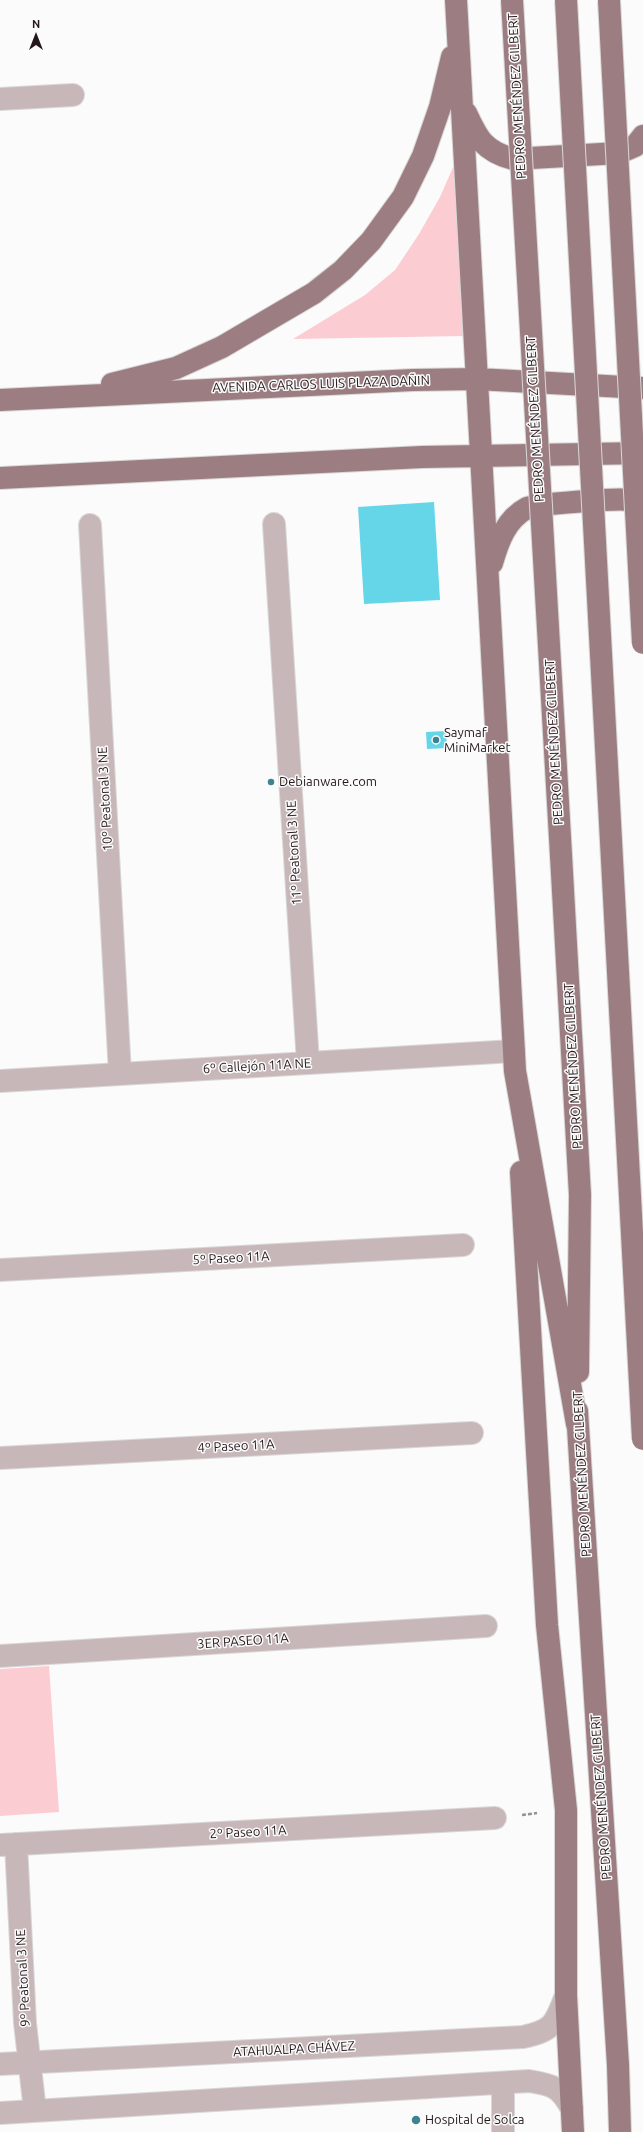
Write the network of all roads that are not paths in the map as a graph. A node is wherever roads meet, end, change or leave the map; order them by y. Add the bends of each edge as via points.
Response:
1 (456, 0) edge
2 (512, 0) edge
3 (566, 0) edge
4 (609, 0) edge
5 (72, 95) dead end
6 (0, 99) edge
7 (462, 104) junction
8 (643, 136) edge
9 (477, 379) junction
10 (643, 388) edge
11 (66, 396) junction
12 (0, 400) edge
13 (643, 452) edge
14 (481, 455) junction
15 (0, 478) edge
16 (643, 504) edge
17 (274, 524) dead end
18 (90, 525) dead end
19 (488, 574) junction
20 (643, 643) edge
21 (515, 1061) junction
22 (308, 1063) junction
23 (120, 1074) junction
24 (0, 1081) edge
25 (463, 1245) dead end
26 (0, 1270) edge
27 (577, 1424) junction
28 (472, 1433) dead end
29 (643, 1439) edge
30 (0, 1458) edge
31 (486, 1626) dead end
32 (0, 1656) edge
33 (495, 1818) road end
34 (8, 1844) edge
35 (566, 1995) junction
36 (30, 2063) junction
37 (0, 2064) edge
38 (503, 2083) junction
39 (572, 2110) junction
40 (35, 2111) junction
41 (0, 2113) edge
42 (503, 2132) edge
43 (574, 2132) edge
44 (620, 2132) edge

1 - 7 main road
1 - 11 main road via 452,66 423,156 403,197 371,241 343,270 314,292 222,348 176,368
2 - 27 main road, PEDRO MENÉNDEZ GILBERT, bridge via 580,1195
3 - 29 main road, bridge
4 - 20 main road, bridge
5 - 6 street
7 - 8 main road via 475,133 486,148 497,155 513,159 619,153 635,146
7 - 9 main road
9 - 10 main road, AVENIDA CARLOS LUIS PLAZA DAÑIN
9 - 11 main road, AVENIDA CARLOS LUIS PLAZA DAÑIN
9 - 14 main road
11 - 12 main road, AVENIDA CARLOS LUIS PLAZA DAÑIN
13 - 14 main road
14 - 15 main road
14 - 19 main road
16 - 19 main road via 628,500 528,508 514,518 503,531
17 - 22 street, 11º Peatonal 3 NE
18 - 23 street, 10º Peatonal 3 NE
19 - 21 main road
21 - 22 street, 6º Callejón 11A NE
21 - 27 main road
21 - 35 main road via 547,1625 566,1810
22 - 23 street, 6º Callejón 11A NE
23 - 24 street, 6º Callejón 11A NE
25 - 26 street, 5º Paseo 11A
27 - 44 main road, PEDRO MENÉNDEZ GILBERT via 618,2064
28 - 30 street, 4º Paseo 11A
31 - 32 street, 3ER PASEO 11A
33 - 34 street, 2º Paseo 11A
34 - 36 street, 9º Peatonal 3 NE
35 - 36 street, ATAHUALPA CHÁVEZ via 552,2027 538,2034 523,2037
35 - 39 main road
36 - 37 street, ATAHUALPA CHÁVEZ
36 - 40 street, 9º Peatonal 3 NE
38 - 39 street via 529,2081 556,2087
38 - 40 street
38 - 42 street
39 - 43 main road
40 - 41 street

